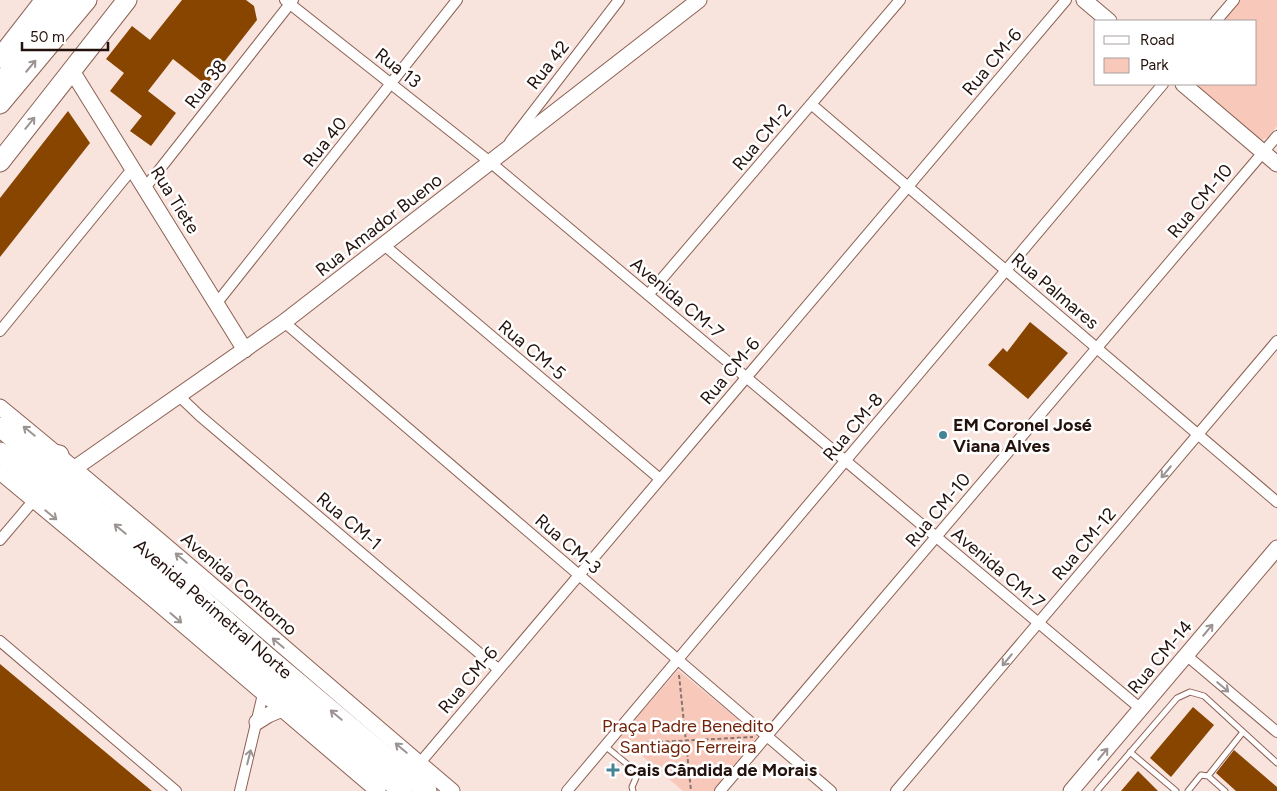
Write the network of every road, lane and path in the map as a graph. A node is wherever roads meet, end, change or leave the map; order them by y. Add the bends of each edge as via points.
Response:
1 (45, 0) edge
2 (64, 0) edge
3 (86, 0) edge
4 (127, 0) edge
5 (457, 0) edge
6 (619, 0) edge
7 (699, 0) edge
8 (900, 0) edge
9 (1066, 0) edge
10 (1084, 0) edge
11 (1234, 0) edge
12 (289, 1) edge
13 (1108, 20) edge
14 (1217, 20) edge
15 (0, 58) edge
16 (72, 71) junction
17 (0, 84) edge
18 (392, 84) junction
19 (1162, 85) edge
20 (1184, 85) edge
21 (0, 104) edge
22 (811, 104) junction
23 (1277, 136) edge
24 (504, 152) junction
25 (1263, 152) junction
26 (0, 162) edge
27 (490, 162) junction
28 (1277, 164) edge
29 (133, 168) junction
30 (908, 187) junction
31 (145, 188) junction
32 (384, 245) junction
33 (1006, 270) junction
34 (648, 295) junction
35 (216, 304) junction
36 (284, 322) junction
37 (0, 331) edge
38 (1277, 341) edge
39 (1097, 348) junction
40 (245, 350) junction
41 (746, 377) junction
42 (179, 396) junction
43 (0, 407) edge
44 (0, 412) edge
45 (5, 431) edge
46 (1198, 435) junction
47 (25, 450) junction
48 (0, 452) edge
49 (59, 455) junction
50 (845, 461) junction
51 (74, 468) junction
52 (0, 472) edge
53 (660, 479) junction
54 (34, 500) junction
55 (1277, 502) edge
56 (936, 537) junction
57 (0, 540) edge
58 (1277, 548) edge
59 (579, 575) junction
60 (1038, 623) junction
61 (257, 625) junction
62 (0, 641) edge
63 (263, 653) junction
64 (1186, 655) junction
65 (678, 660) junction
66 (498, 669) junction
67 (265, 686) junction
68 (1141, 709) junction
69 (282, 710) junction
70 (257, 722) junction
71 (1243, 732) junction
72 (1277, 732) edge
73 (767, 736) junction
74 (686, 740) junction
75 (606, 745) junction
76 (1130, 752) junction
77 (1277, 763) edge
78 (419, 764) junction
79 (1208, 776) junction
80 (176, 791) edge
81 (240, 791) edge
82 (378, 791) edge
83 (402, 791) edge
84 (427, 791) edge
85 (452, 791) edge
86 (567, 791) edge
87 (633, 791) edge
88 (691, 791) edge
89 (720, 791) edge
90 (831, 791) edge
91 (896, 791) edge
92 (1071, 791) edge
93 (1097, 791) edge
94 (1176, 791) edge
95 (1188, 791) edge
96 (1225, 791) edge

1 - 15 highway
2 - 17 highway
21 -> 3 highway
4 - 16 highway
5 - 18 street, Rua 40
6 - 24 street, Rua 42
7 - 24 street, Rua Amador Bueno
8 - 22 street, Rua CM-2
9 - 30 street, Rua CM-6
10 - 13 street
11 - 14 street
12 - 18 street, Rua 13
12 - 31 street, Rua 38
26 -> 16 highway
16 - 29 street, Rua Tiete
18 - 27 street, Rua 13
18 - 35 street, Rua 40
19 - 33 street, Rua CM-8
20 - 25 street
22 - 30 street, Rua Palmares
22 - 34 street, Rua CM-2
23 - 25 street, Rua CM-10
24 - 27 street, Rua Amador Bueno
25 - 28 street
25 - 39 street, Rua CM-10
27 - 32 street, Rua Amador Bueno
27 - 34 street, Avenida CM-7
29 - 31 street, Rua Tiete
29 - 37 street
30 - 33 street, Rua Palmares
30 - 41 street, Rua CM-6
31 - 35 street, Rua Tiete
32 - 36 street, Rua Amador Bueno
32 - 53 street, Rua CM-5
33 - 39 street, Rua Palmares
33 - 50 street, Rua CM-8
34 - 41 street, Avenida CM-7
35 - 40 street, Rua Tiete
36 - 40 street, Rua Amador Bueno
36 - 59 street, Rua CM-3
38 - 46 street, Rua CM-12
39 - 46 street, Rua Palmares
39 - 56 street, Rua CM-10
40 - 42 street, Rua Amador Bueno
41 - 50 street, Avenida CM-7
41 - 53 street, Rua CM-6
42 - 51 street, Rua Amador Bueno
42 - 66 street, Rua CM-1
49 -> 43 street, Avenida Contorno
44 - 45 highway
45 - 47 highway, Avenida Perimetral Norte
46 - 55 street, Rua Palmares
46 -> 60 street, Rua CM-12
47 - 49 highway
63 -> 47 highway, Avenida Perimetral Norte
48 - 67 highway, Avenida Perimetral Norte via 162,589
49 - 51 street, Avenida Contorno
50 - 56 street, Avenida CM-7
50 - 65 street, Rua CM-8
61 -> 51 street, Avenida Contorno
52 - 54 street
53 - 59 street, Rua CM-6
54 - 57 street
54 -> 67 street
56 - 60 street, Avenida CM-7
56 - 73 street, Rua CM-10
64 -> 58 street, Rua CM-14
59 - 65 street, Rua CM-3
59 - 66 street, Rua CM-6
60 - 68 street, Avenida CM-7
60 -> 91 street, Rua CM-12
61 - 63 street
78 -> 61 street, Avenida Contorno
62 - 80 street
63 - 67 street
84 -> 63 highway, Avenida Perimetral Norte
64 - 68 street, Rua CM-14
64 -> 72 street
65 - 73 street, Rua CM-3
65 - 74 path
65 - 75 street, Rua CM-8
66 - 78 street, Rua CM-6
67 - 69 street
67 - 70 street
67 - 83 highway, Avenida Perimetral Norte
92 -> 68 street, Rua CM-14
69 - 70 street
69 - 82 street
81 -> 70 street
71 - 76 lane via 1204,696 1190,692 1177,698
71 - 77 lane
71 - 79 lane
73 - 74 path
73 - 89 street, Rua CM-10
73 - 90 street, Rua CM-3
74 - 75 path
74 - 88 path
75 - 86 street, Rua CM-8
75 - 87 lane via 638,773
76 - 93 lane
76 - 94 lane
78 - 85 street, Avenida Contorno
79 - 95 lane via 1201,776
79 - 96 lane

